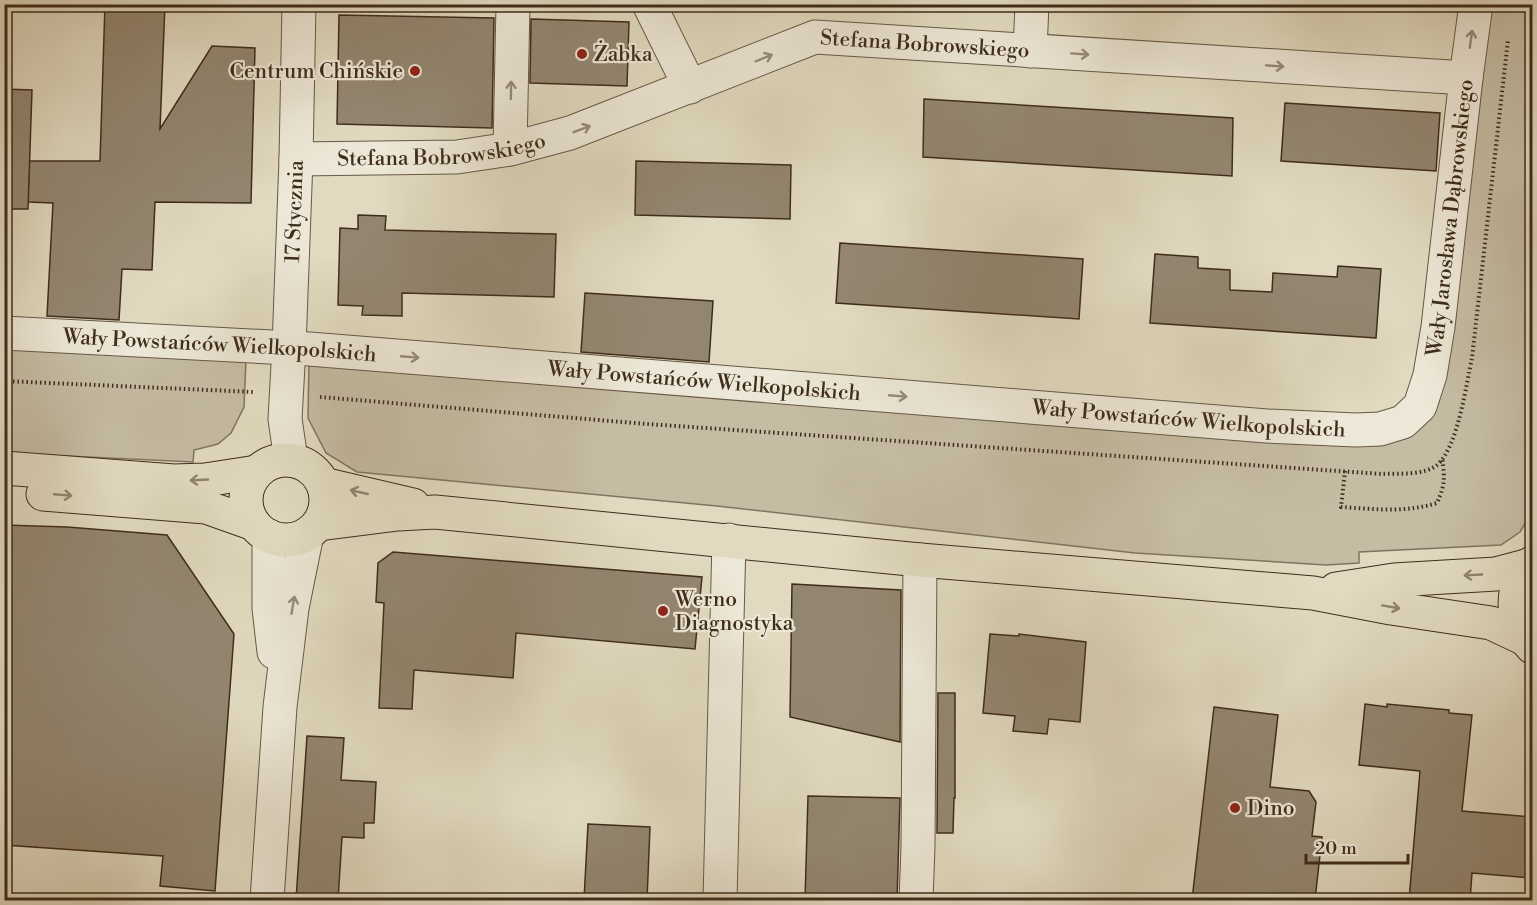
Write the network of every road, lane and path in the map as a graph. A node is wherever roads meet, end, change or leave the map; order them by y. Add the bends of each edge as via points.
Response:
1 (299, 4) edge
2 (513, 4) edge
3 (649, 4) edge
4 (1032, 4) edge
5 (1476, 4) edge
6 (1030, 51) junction
7 (1466, 78) junction
8 (690, 87) junction
9 (510, 149) junction
10 (296, 159) junction
11 (4, 333) edge
12 (289, 347) junction
13 (4, 381) edge
14 (261, 392) dead end
15 (1403, 422) joint
16 (1442, 458) dead end
17 (291, 460) junction
18 (4, 468) edge
19 (1345, 471) dead end
20 (257, 472) junction
21 (322, 484) junction
22 (4, 491) edge
23 (435, 512) junction
24 (313, 529) junction
25 (261, 530) junction
26 (729, 540) junction
27 (920, 560) junction
28 (1531, 564) edge
29 (1313, 592) junction
30 (1529, 643) edge
31 (280, 705) junction
32 (267, 900) edge
33 (720, 900) edge
34 (916, 900) edge

1 - 10 street, 17 Stycznia
9 -> 2 street
3 - 8 street
4 - 6 street
7 -> 5 street, Wały Jarosława Dąbrowskiego
6 -> 7 street, Stefana Bobrowskiego
8 -> 6 street, Stefana Bobrowskiego via 815,38
7 - 15 street, Wały Jarosława Dąbrowskiego via 1437,337 1420,406
9 -> 8 street, Stefana Bobrowskiego via 570,133
9 - 10 street, Stefana Bobrowskiego via 457,157
10 - 12 street, 17 Stycznia
11 - 12 street, Wały Powstańców Wielkopolskich
12 -> 15 street, Wały Powstańców Wielkopolskich via 1267,426 1356,430 1380,429
12 - 17 street, 17 Stycznia via 285,419
13 - 14 path
16 - 19 path via 1446,480 1437,503 1426,507 1341,507
17 - 20 main road via 267,464
17 - 21 main road via 315,472
20 -> 18 main road via 174,481
20 - 25 main road via 250,481 246,503 248,514
23 -> 21 main road
21 - 24 main road via 326,497 324,511
22 -> 25 main road via 206,507
23 - 24 main road via 398,514
23 - 26 main road
24 - 25 main road via 295,539 282,540
31 -> 24 street via 292,608
25 - 31 street
26 - 27 main road
26 - 33 street
27 - 29 main road
27 - 34 street
28 -> 29 main road via 1496,574 1394,580
28 - 30 main road via 1520,580 1515,598 1518,627
29 -> 30 main road via 1491,623
31 - 32 street

